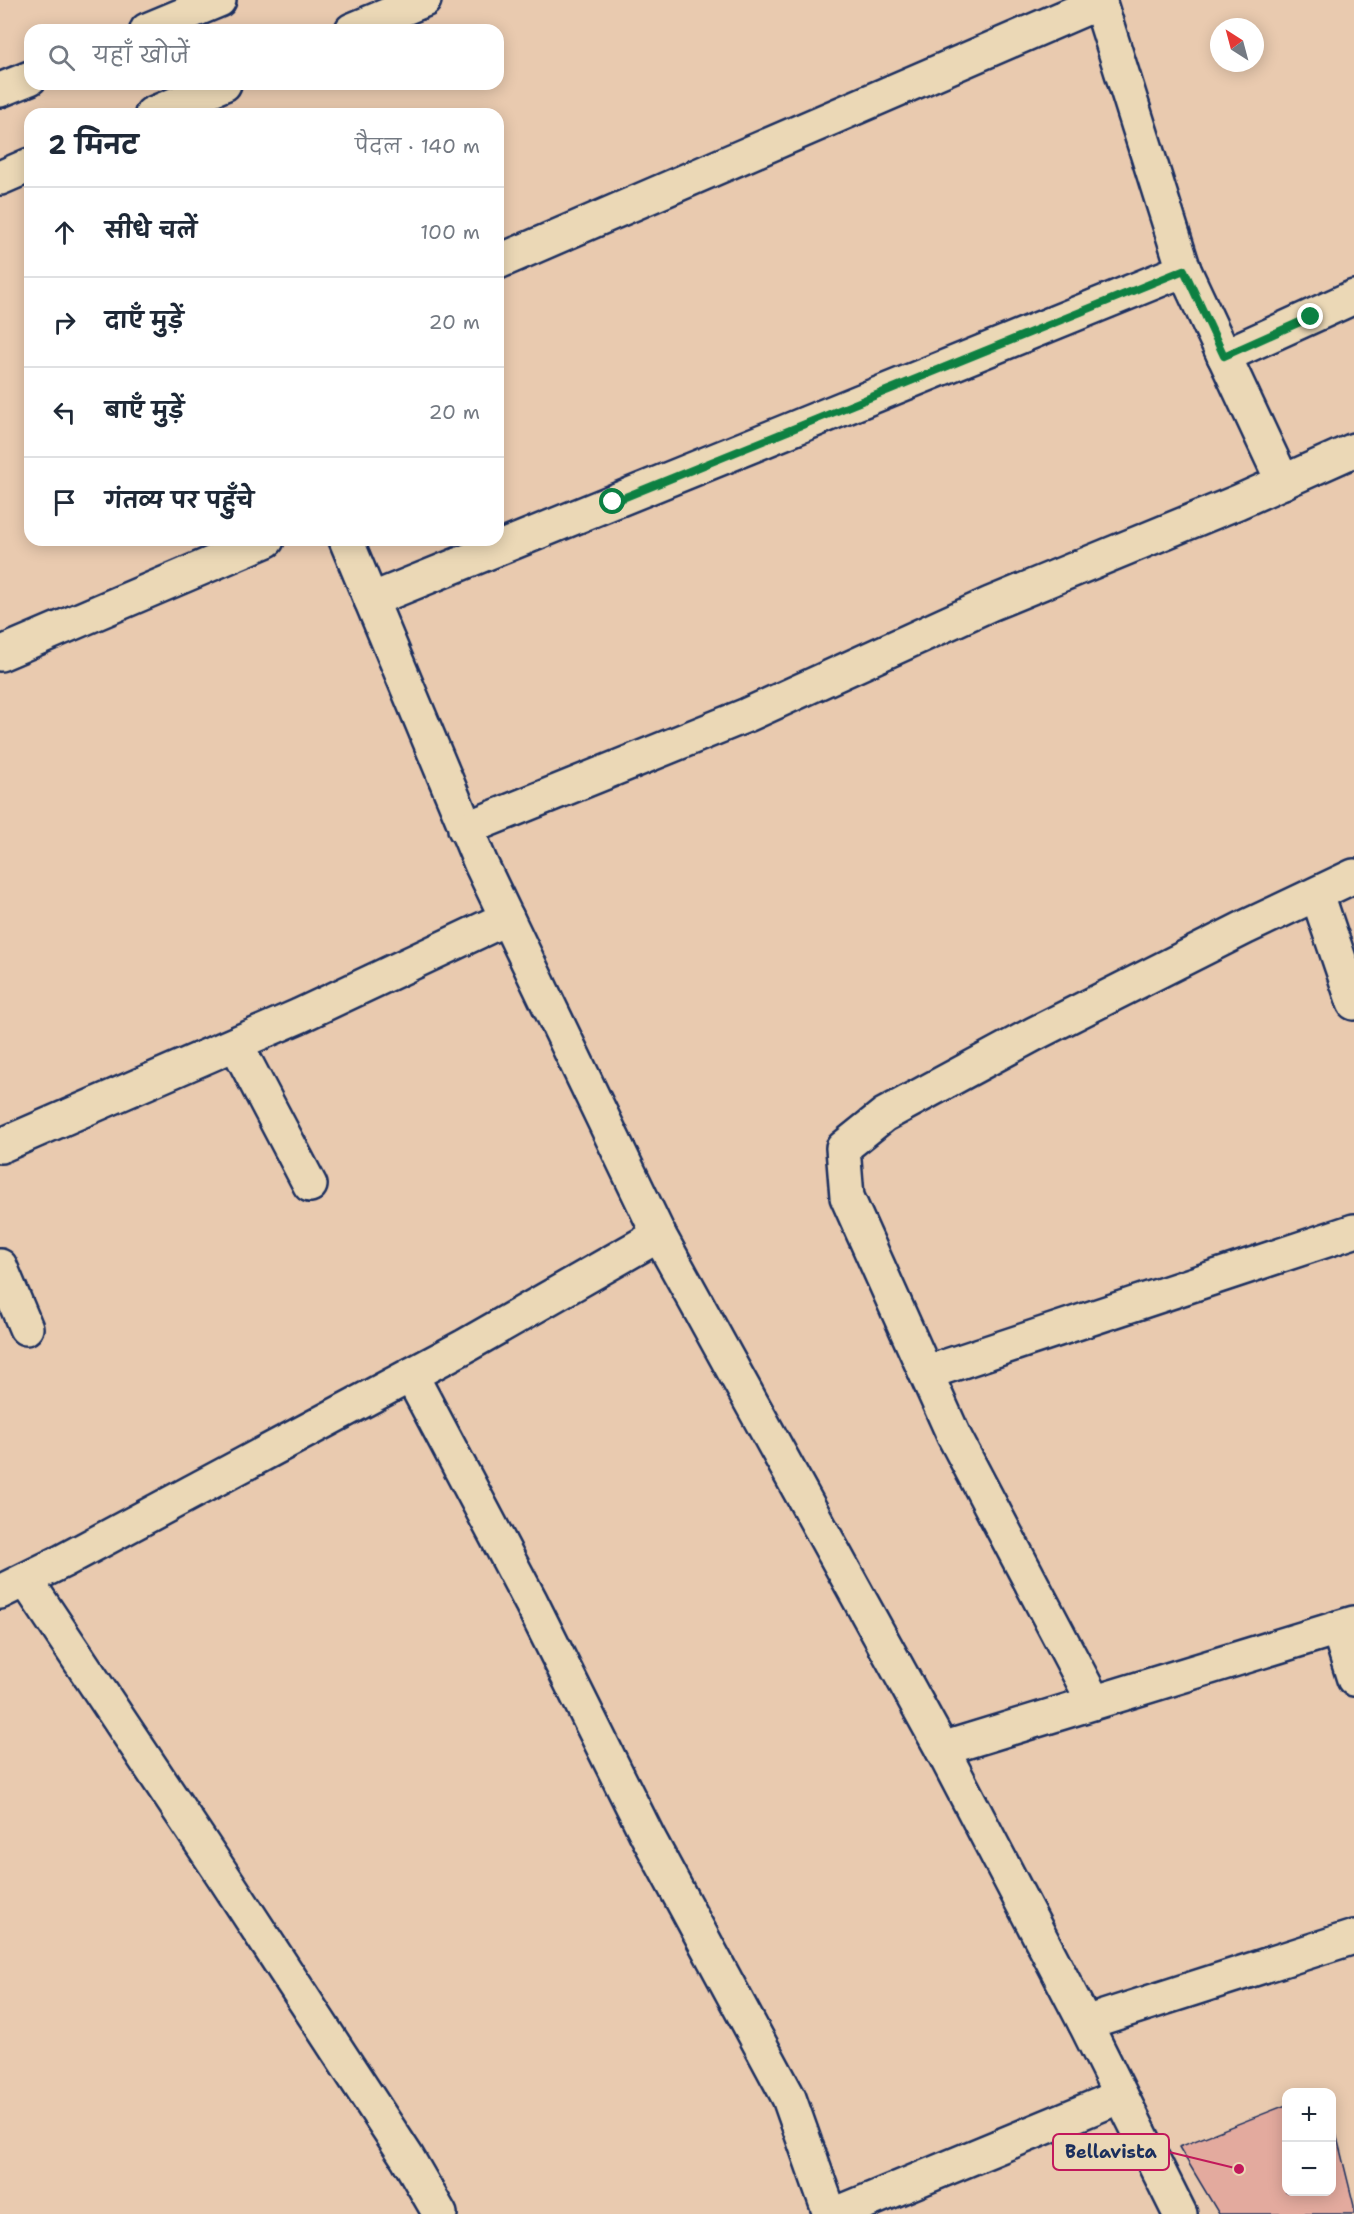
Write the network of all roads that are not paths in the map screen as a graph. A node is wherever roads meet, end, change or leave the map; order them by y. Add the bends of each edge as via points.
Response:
1 (219, 0) edge
2 (424, 0) edge
3 (1099, 1) edge
4 (161, 24) edge
5 (366, 24) edge
6 (24, 80) edge
7 (0, 90) edge
8 (207, 90) edge
9 (164, 105) edge
10 (24, 168) edge
11 (0, 178) edge
12 (504, 259) edge
13 (1184, 270) junction
14 (1354, 297) edge
15 (1224, 356) junction
16 (1354, 450) edge
17 (1282, 482) junction
18 (253, 546) edge
19 (348, 546) edge
20 (371, 600) junction
21 (0, 654) edge
22 (465, 829) junction
23 (1354, 876) edge
24 (1317, 894) junction
25 (507, 918) junction
26 (1354, 1003) edge
27 (236, 1044) junction
28 (0, 1146) edge
29 (310, 1185) dead end
30 (1354, 1231) edge
31 (659, 1235) junction
32 (0, 1266) edge
33 (26, 1328) dead end
34 (926, 1372) junction
35 (411, 1375) junction
36 (13, 1586) edge
37 (1346, 1625) edge
38 (1354, 1679) edge
39 (1094, 1702) junction
40 (942, 1749) junction
41 (1354, 1937) edge
42 (1085, 2023) junction
43 (1121, 2096) junction
44 (440, 2214) edge
45 (830, 2214) edge
46 (836, 2214) edge
47 (1180, 2214) edge

1 - 4 street
2 - 5 street
3 - 12 street
3 - 13 street
6 - 7 street
8 - 9 street
10 - 11 street
13 - 15 street
13 - 20 street
14 - 15 street
15 - 17 street
16 - 17 street
17 - 22 street via 990,604 747,715
18 - 21 street
19 - 20 street
20 - 22 street
22 - 25 street
23 - 24 street
24 - 26 street
24 - 34 street via 1034,1034 884,1115 843,1148 847,1197
25 - 27 street
25 - 31 street
27 - 28 street
27 - 29 street
30 - 34 street
31 - 35 street
31 - 40 street
32 - 33 street
34 - 39 street via 954,1436
35 - 36 street
35 - 45 street via 531,1602 647,1835 789,2098
36 - 44 street via 244,1907
37 - 38 street
37 - 39 street
39 - 40 street
40 - 42 street
41 - 42 street
42 - 43 street
43 - 46 street
43 - 47 street

